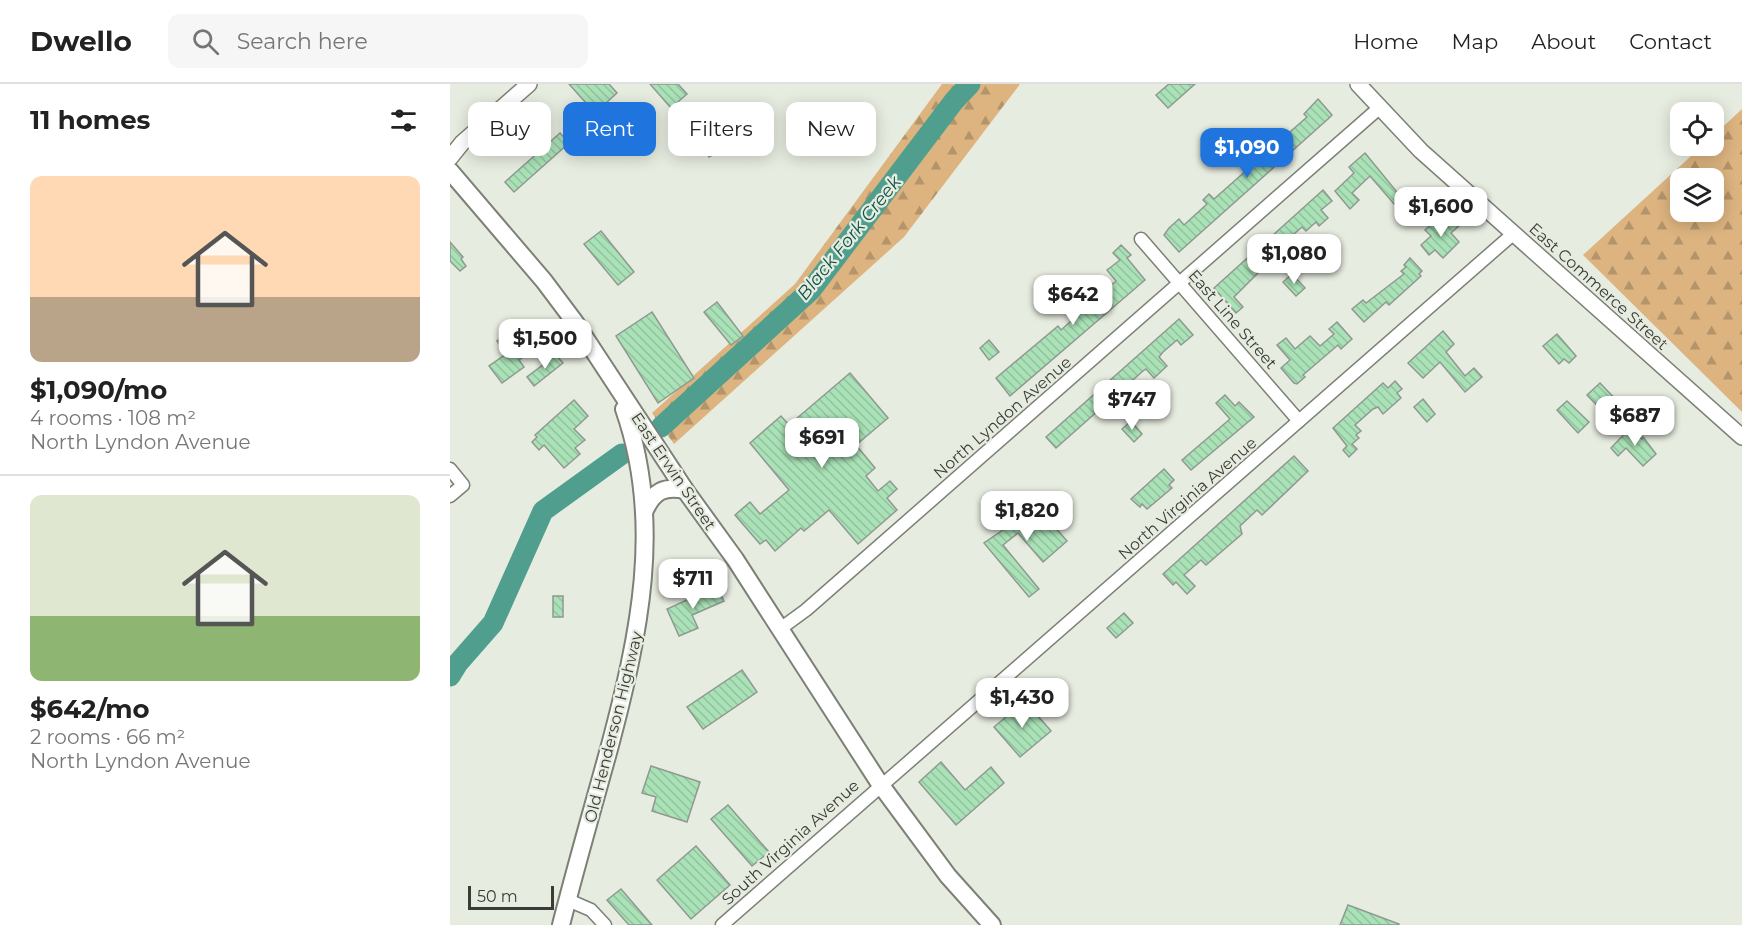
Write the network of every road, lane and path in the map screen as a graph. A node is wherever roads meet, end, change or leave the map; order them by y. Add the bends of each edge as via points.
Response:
1 (529, 84) edge
2 (1358, 84) edge
3 (1378, 109) junction
4 (450, 158) edge
5 (450, 171) edge
6 (1512, 234) junction
7 (1141, 239) dead end
8 (1179, 283) junction
9 (616, 385) junction
10 (1299, 421) junction
11 (1742, 437) edge
12 (450, 469) edge
13 (685, 490) junction
14 (450, 496) edge
15 (645, 510) junction
16 (780, 629) junction
17 (880, 784) junction
18 (567, 900) junction
19 (561, 925) edge
20 (605, 925) edge
21 (722, 925) edge
22 (992, 925) edge

1 - 4 street
2 - 3 street, East Commerce Street
3 - 6 street, East Commerce Street
3 - 8 street, North Lyndon Avenue
5 - 9 main road, East Erwin Street via 544,281
6 - 10 street, North Virginia Avenue
6 - 11 street, East Commerce Street
7 - 8 street, East Line Street
8 - 10 street, East Line Street
8 - 16 street, North Lyndon Avenue
9 - 13 main road, East Erwin Street
9 - 15 main road, Old Henderson Highway via 633,434
10 - 17 street, North Virginia Avenue via 914,760
12 - 14 street via 463,485
13 - 15 main road via 659,490
13 - 16 main road, East Erwin Street
15 - 18 main road, Old Henderson Highway via 645,578 637,633
16 - 17 main road, East Erwin Street
17 - 21 street, South Virginia Avenue
17 - 22 main road, East Erwin Street via 948,876
18 - 19 main road, Old Henderson Highway
18 - 20 street via 591,910

